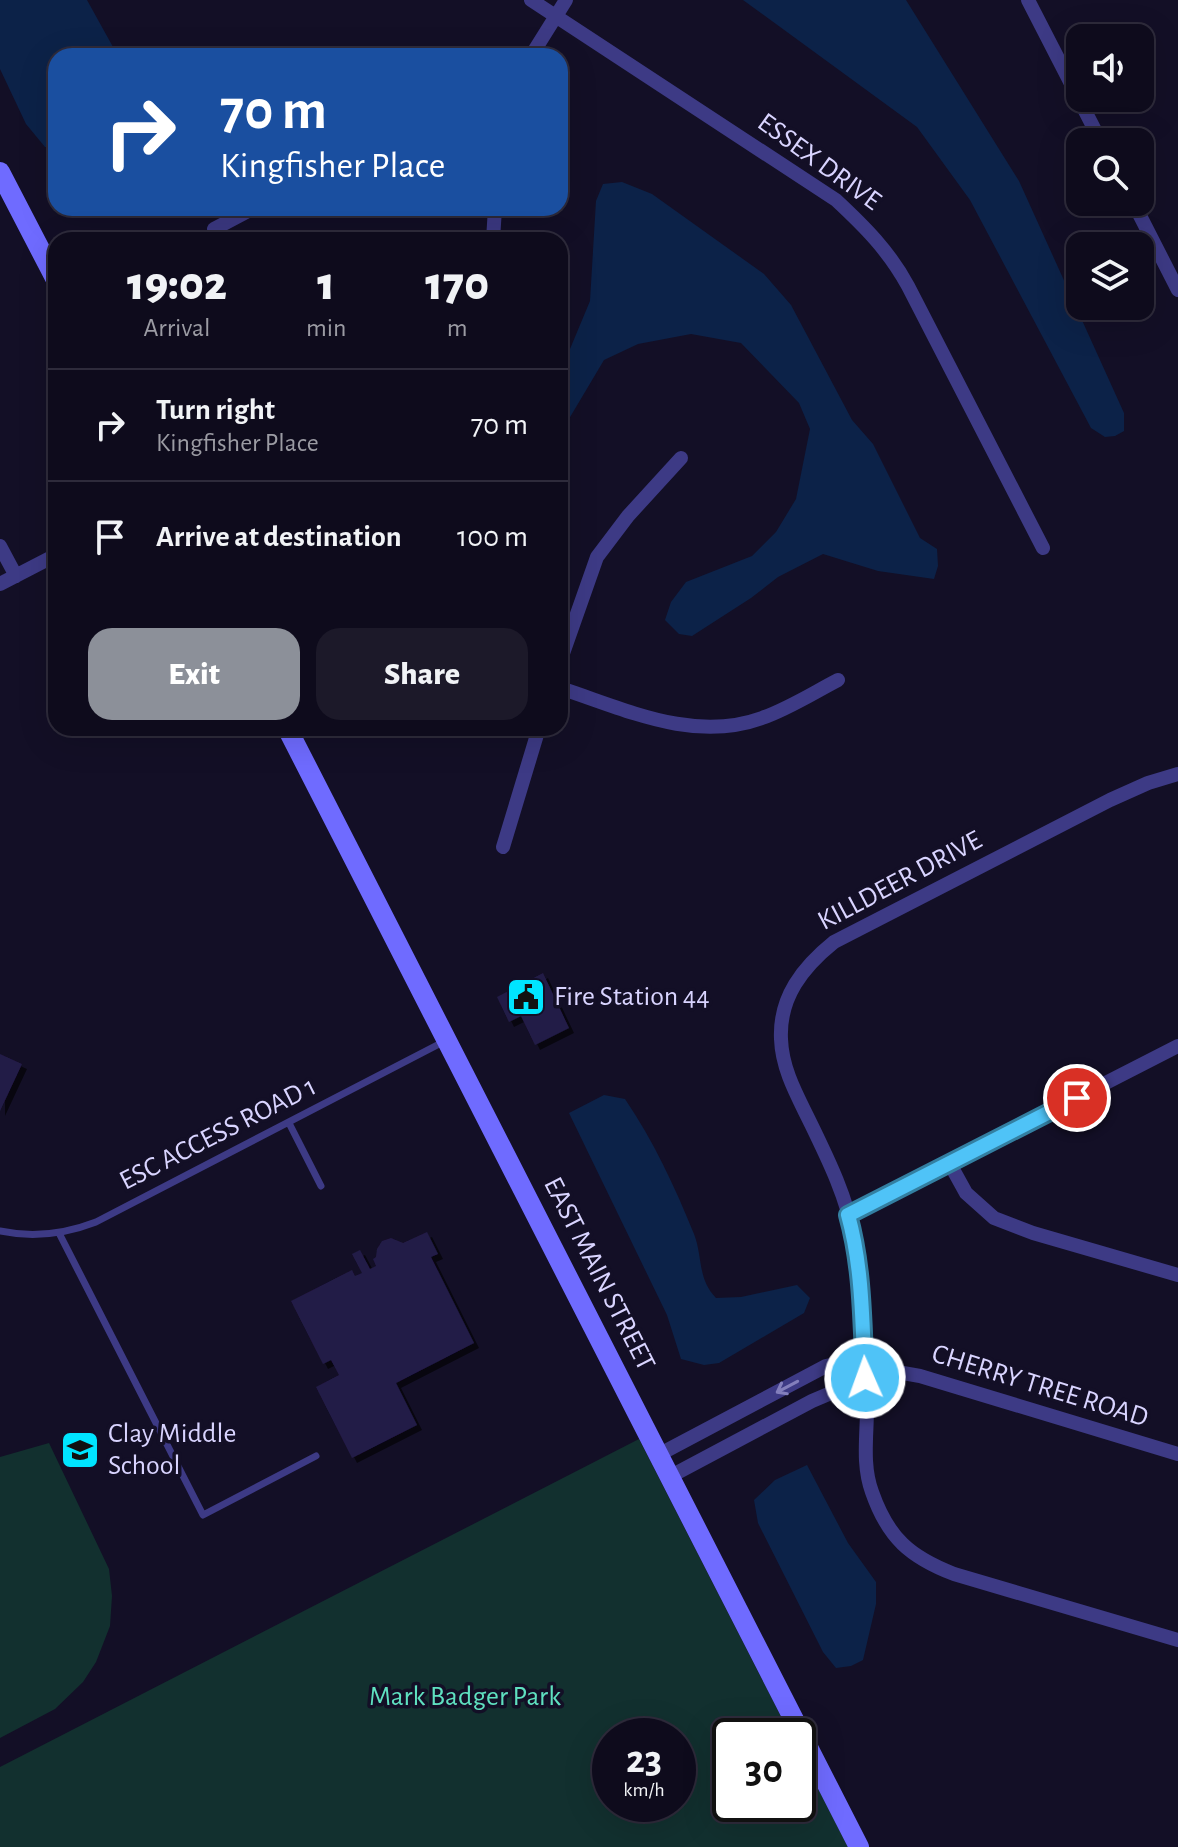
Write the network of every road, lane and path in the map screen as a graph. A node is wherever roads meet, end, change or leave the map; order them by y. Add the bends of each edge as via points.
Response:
1 (531, 0) edge
2 (566, 0) edge
3 (1028, 0) edge
4 (555, 16) junction
5 (536, 48) edge
6 (1094, 128) edge
7 (0, 172) edge
8 (239, 216) edge
9 (1140, 216) edge
10 (214, 229) dead end
11 (48, 265) edge
12 (1178, 290) edge
13 (681, 458) dead end
14 (0, 546) edge
15 (1043, 548) dead end
16 (48, 559) edge
17 (16, 576) junction
18 (0, 584) edge
19 (568, 639) edge
20 (838, 680) dead end
21 (568, 691) edge
22 (291, 736) edge
23 (537, 736) edge
24 (1178, 774) edge
25 (503, 847) dead end
26 (447, 1040) junction
27 (1178, 1046) edge
28 (289, 1123) junction
29 (950, 1164) junction
30 (321, 1186) dead end
31 (848, 1215) junction
32 (0, 1231) edge
33 (59, 1233) junction
34 (1178, 1275) edge
35 (865, 1370) junction
36 (660, 1454) junction
37 (1178, 1454) edge
38 (316, 1456) dead end
39 (671, 1476) junction
40 (1178, 1640) edge
41 (859, 1847) edge

1 - 4 street, ESSEX DRIVE
2 - 4 street
3 - 6 street
4 - 5 street
4 - 15 street, ESSEX DRIVE via 836,200 872,233 896,263
7 - 11 main road
8 - 10 street
9 - 12 street
13 - 19 street via 597,557
14 - 17 street
16 - 17 street
17 - 18 street
20 - 21 street via 776,713 710,729 668,723
22 - 26 main road, EAST MAIN STREET
23 - 25 street
24 - 31 street, KILLDEER DRIVE via 1110,800 834,942 801,971 783,1013 784,1064
26 - 28 lane, ESC ACCESS ROAD 1
26 - 36 main road, EAST MAIN STREET
27 - 29 street
28 - 30 lane
28 - 33 lane, ESC ACCESS ROAD 1 via 105,1218
29 - 31 street
29 - 34 street via 966,1193 994,1218
31 - 35 street, KILLDEER DRIVE via 862,1294
32 - 33 lane, ESC ACCESS ROAD 1
33 - 38 lane via 203,1515
35 -> 36 street, CHERRY TREE ROAD via 839,1363 826,1366
35 - 37 street, CHERRY TREE ROAD via 920,1376
35 - 39 street
35 - 40 street, KILLDEER DRIVE via 871,1491 893,1536 908,1551 954,1574
36 - 39 main road, EAST MAIN STREET
39 - 41 main road, EAST MAIN STREET

